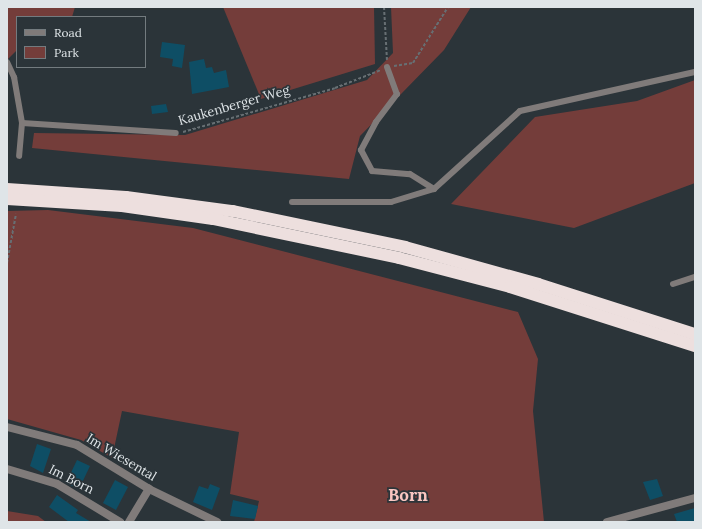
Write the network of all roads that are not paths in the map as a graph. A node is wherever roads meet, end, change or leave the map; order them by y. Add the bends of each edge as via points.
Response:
1 (7, 62) edge
2 (387, 67) road end
3 (695, 72) edge
4 (22, 123) junction
5 (176, 134) road end
6 (19, 156) dead end
7 (7, 189) edge
8 (434, 190) junction
9 (7, 199) edge
10 (292, 202) dead end
11 (695, 277) edge
12 (673, 284) dead end
13 (695, 334) edge
14 (695, 346) edge
15 (7, 427) edge
16 (7, 470) edge
17 (149, 489) junction
18 (695, 498) edge
19 (120, 522) edge
20 (129, 522) edge
21 (218, 522) edge
22 (607, 522) edge

1 - 4 lane via 14,77
2 - 8 lane via 397,94 376,122 361,150 372,171 410,174
3 - 8 lane via 520,111
4 - 5 lane, Kaukenberger Weg
4 - 6 lane
7 - 13 highway via 126,197 233,211 405,247
8 - 10 lane via 391,202
9 - 14 highway via 122,206 213,219 399,258 510,287
11 - 12 lane
15 - 17 street, Im Wiesental via 77,446
16 - 19 street, Im Born via 57,484
17 - 20 street
17 - 21 street, Im Wiesental
18 - 22 street

